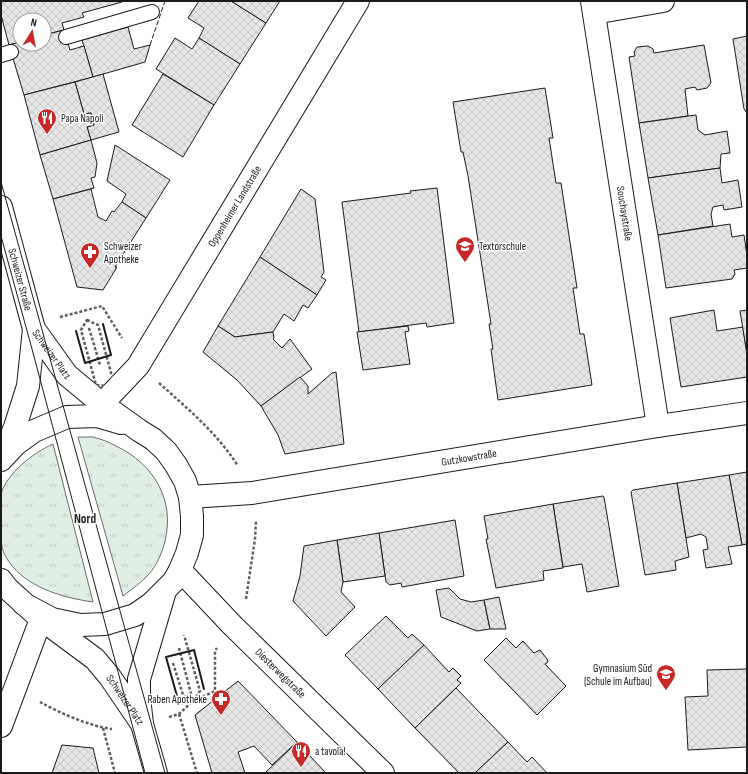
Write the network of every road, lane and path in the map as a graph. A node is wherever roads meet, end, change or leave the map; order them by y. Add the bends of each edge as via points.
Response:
1 (358, 1) edge
2 (664, 1) edge
3 (593, 7) edge
4 (152, 12) dead end
5 (66, 37) dead end
6 (1, 207) edge
7 (34, 326) junction
8 (89, 328) dead end
9 (81, 330) dead end
10 (138, 366) junction
11 (101, 369) dead end
12 (113, 380) dead end
13 (102, 404) junction
14 (747, 413) edge
15 (658, 426) junction
16 (140, 431) junction
17 (1, 460) edge
18 (190, 498) junction
19 (180, 570) junction
20 (1, 580) edge
21 (165, 591) junction
22 (24, 604) junction
23 (41, 619) junction
24 (184, 636) dead end
25 (178, 645) dead end
26 (173, 661) dead end
27 (193, 701) junction
28 (179, 714) dead end
29 (142, 724) junction
30 (1, 726) edge
31 (103, 728) dead end
32 (115, 773) edge
33 (156, 773) edge
34 (196, 773) edge
35 (383, 773) edge

1 - 10 street, Oppenheimer Landstraße
2 - 3 street
3 - 15 street, Souchaystraße
4 - 5 lane
6 - 7 street, Schweizer Straße
7 - 10 path via 102,306
7 - 13 street, Schweizer Platz via 66,375
7 - 17 street, Schweizer Platz via 28,386
8 - 11 path
9 - 12 path via 87,320 98,326
10 - 13 street, Oppenheimer Landstraße
13 - 16 street, Schweizer Platz
14 - 15 street, Gutzkowstraße
15 - 18 street, Gutzkowstraße via 252,493
16 - 17 street, Schweizer Platz via 97,416 67,417 34,431 16,444
16 - 18 street, Schweizer Platz via 166,451 185,481
18 - 19 street, Schweizer Platz via 192,535
19 - 21 street, Schweizer Platz
19 - 35 street, Diesterwegstraße via 232,625
20 - 22 street, Schweizer Platz
21 - 22 street, Schweizer Platz via 135,615 105,624 80,625 61,622 42,615
21 - 29 street, Schweizer Platz via 139,679
22 - 23 street, Schweizer Platz
23 - 29 street, Schweizer Platz via 95,659
23 - 30 street
24 - 27 path via 200,690
25 - 27 path
26 - 27 path via 182,695
28 - 34 path
29 - 33 street
31 - 32 path

